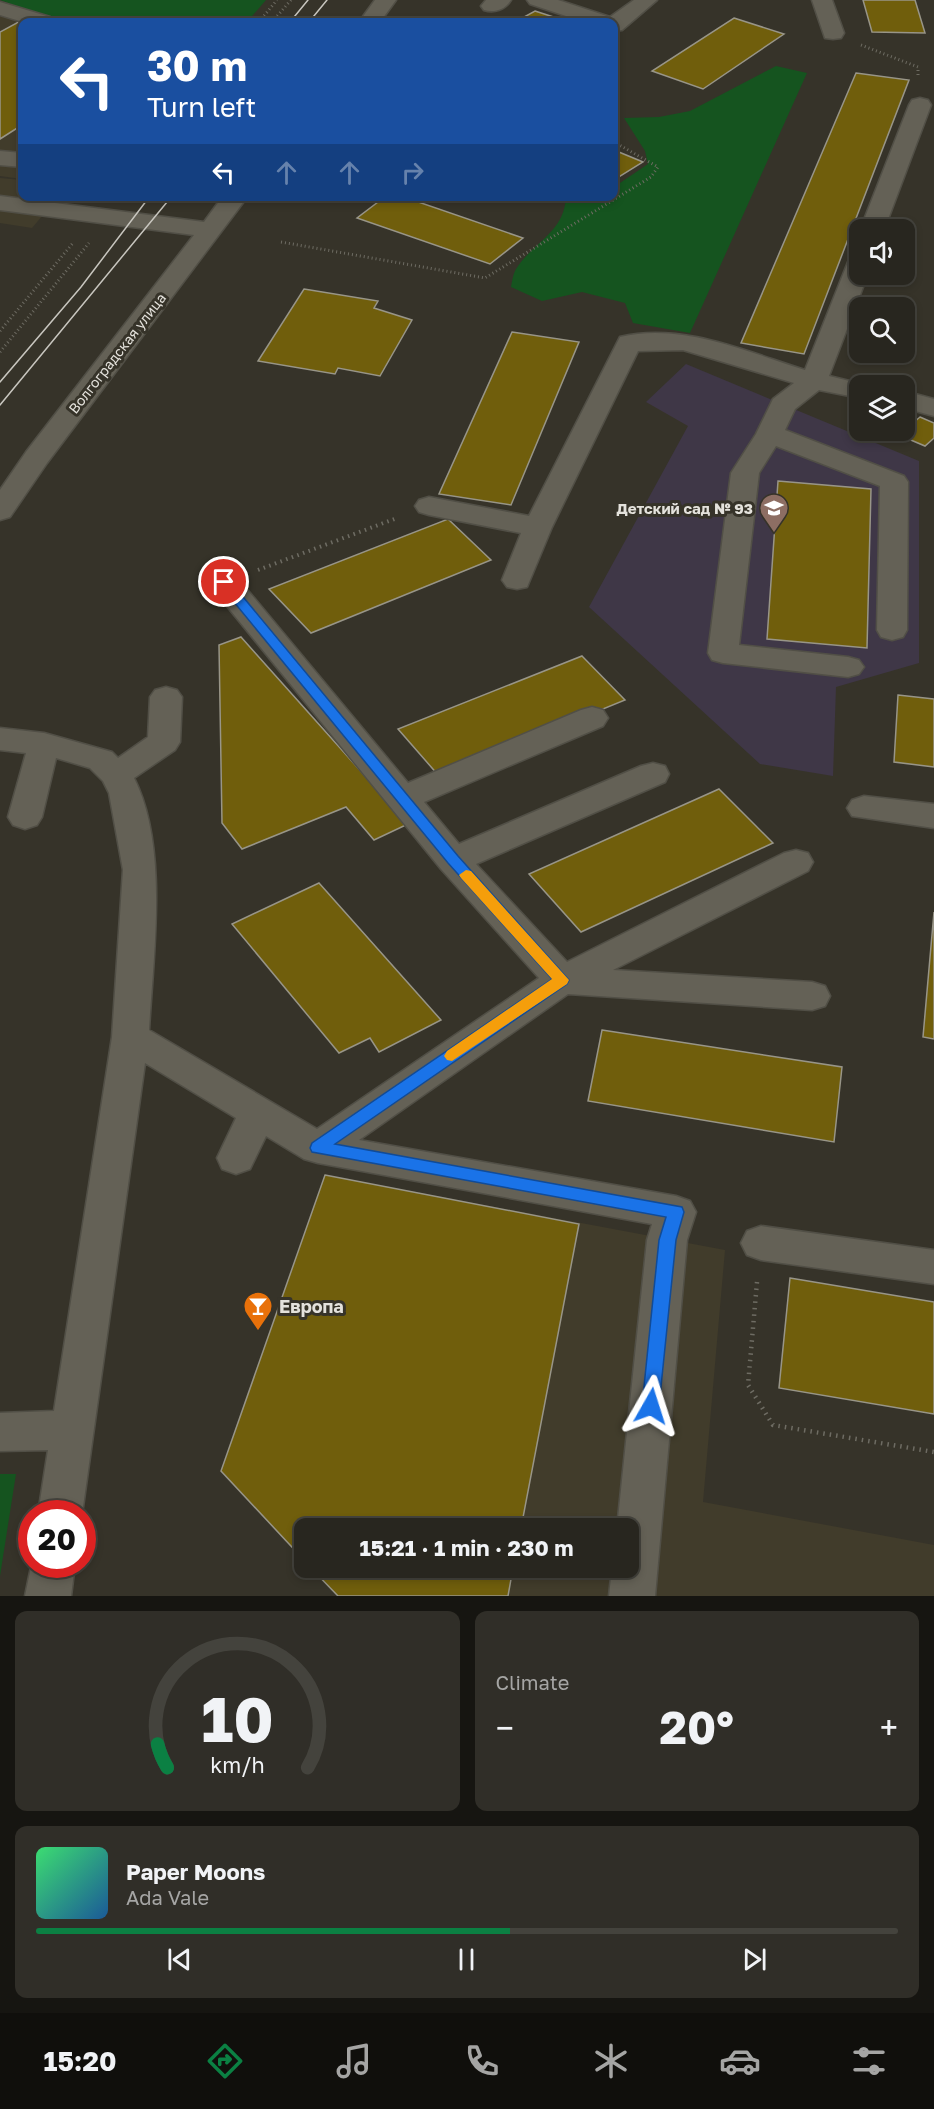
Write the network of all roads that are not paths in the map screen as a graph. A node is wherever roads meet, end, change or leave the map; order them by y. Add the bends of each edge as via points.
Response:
1 (386, 0) edge
2 (537, 0) edge
3 (647, 0) edge
4 (822, 0) edge
5 (0, 8) edge
6 (30, 18) edge
7 (372, 18) edge
8 (591, 18) edge
9 (618, 22) edge
10 (833, 33) road end
11 (920, 105) road end
12 (0, 158) edge
13 (18, 160) edge
14 (232, 201) edge
15 (0, 202) edge
16 (876, 219) edge
17 (211, 230) junction
18 (851, 285) edge
19 (814, 381) junction
20 (849, 388) edge
21 (915, 402) edge
22 (934, 408) edge
23 (770, 434) junction
24 (429, 506) road end
25 (0, 511) edge
26 (538, 528) junction
27 (517, 580) dead end
28 (224, 582) road end
29 (892, 630) dead end
30 (848, 667) dead end
31 (166, 696) dead end
32 (592, 718) dead end
33 (0, 739) edge
34 (44, 744) junction
35 (653, 774) dead end
36 (116, 775) junction
37 (402, 798) junction
38 (864, 808) dead end
39 (934, 816) edge
40 (25, 817) dead end
41 (453, 860) junction
42 (796, 862) dead end
43 (562, 980) junction
44 (812, 996) dead end
45 (130, 1037) junction
46 (258, 1113) junction
47 (318, 1148) junction
48 (236, 1158) dead end
49 (761, 1243) road end
50 (934, 1267) edge
51 (72, 1430) junction
52 (0, 1432) edge
53 (62, 1500) edge
54 (51, 1578) edge
55 (48, 1596) edge
56 (632, 1596) edge

1 - 7 street
2 - 8 street
3 - 9 street
4 - 10 street
5 - 6 street
11 - 16 street
12 - 13 street
14 - 17 street, Волгоградская улица
15 - 17 street
17 - 25 street, Волгоградская улица via 36,458
18 - 19 street
19 - 20 street
19 - 23 street via 783,405
19 - 26 street via 685,342 628,343
21 - 22 street
23 - 29 street via 894,482
23 - 30 street via 745,473 723,653
24 - 26 street
26 - 27 street
28 - 37 street
31 - 36 street via 164,742
32 - 37 street
33 - 34 street
34 - 36 street via 101,760
34 - 40 street
35 - 41 street
36 - 45 street via 125,793 140,870
37 - 41 street
38 - 39 street
41 - 43 street
42 - 43 street
43 - 44 street
43 - 47 street
45 - 46 street
45 - 51 street
46 - 47 street
46 - 48 street
47 - 56 street via 676,1212 668,1240
49 - 50 street
51 - 52 street
51 - 53 street
54 - 55 street

